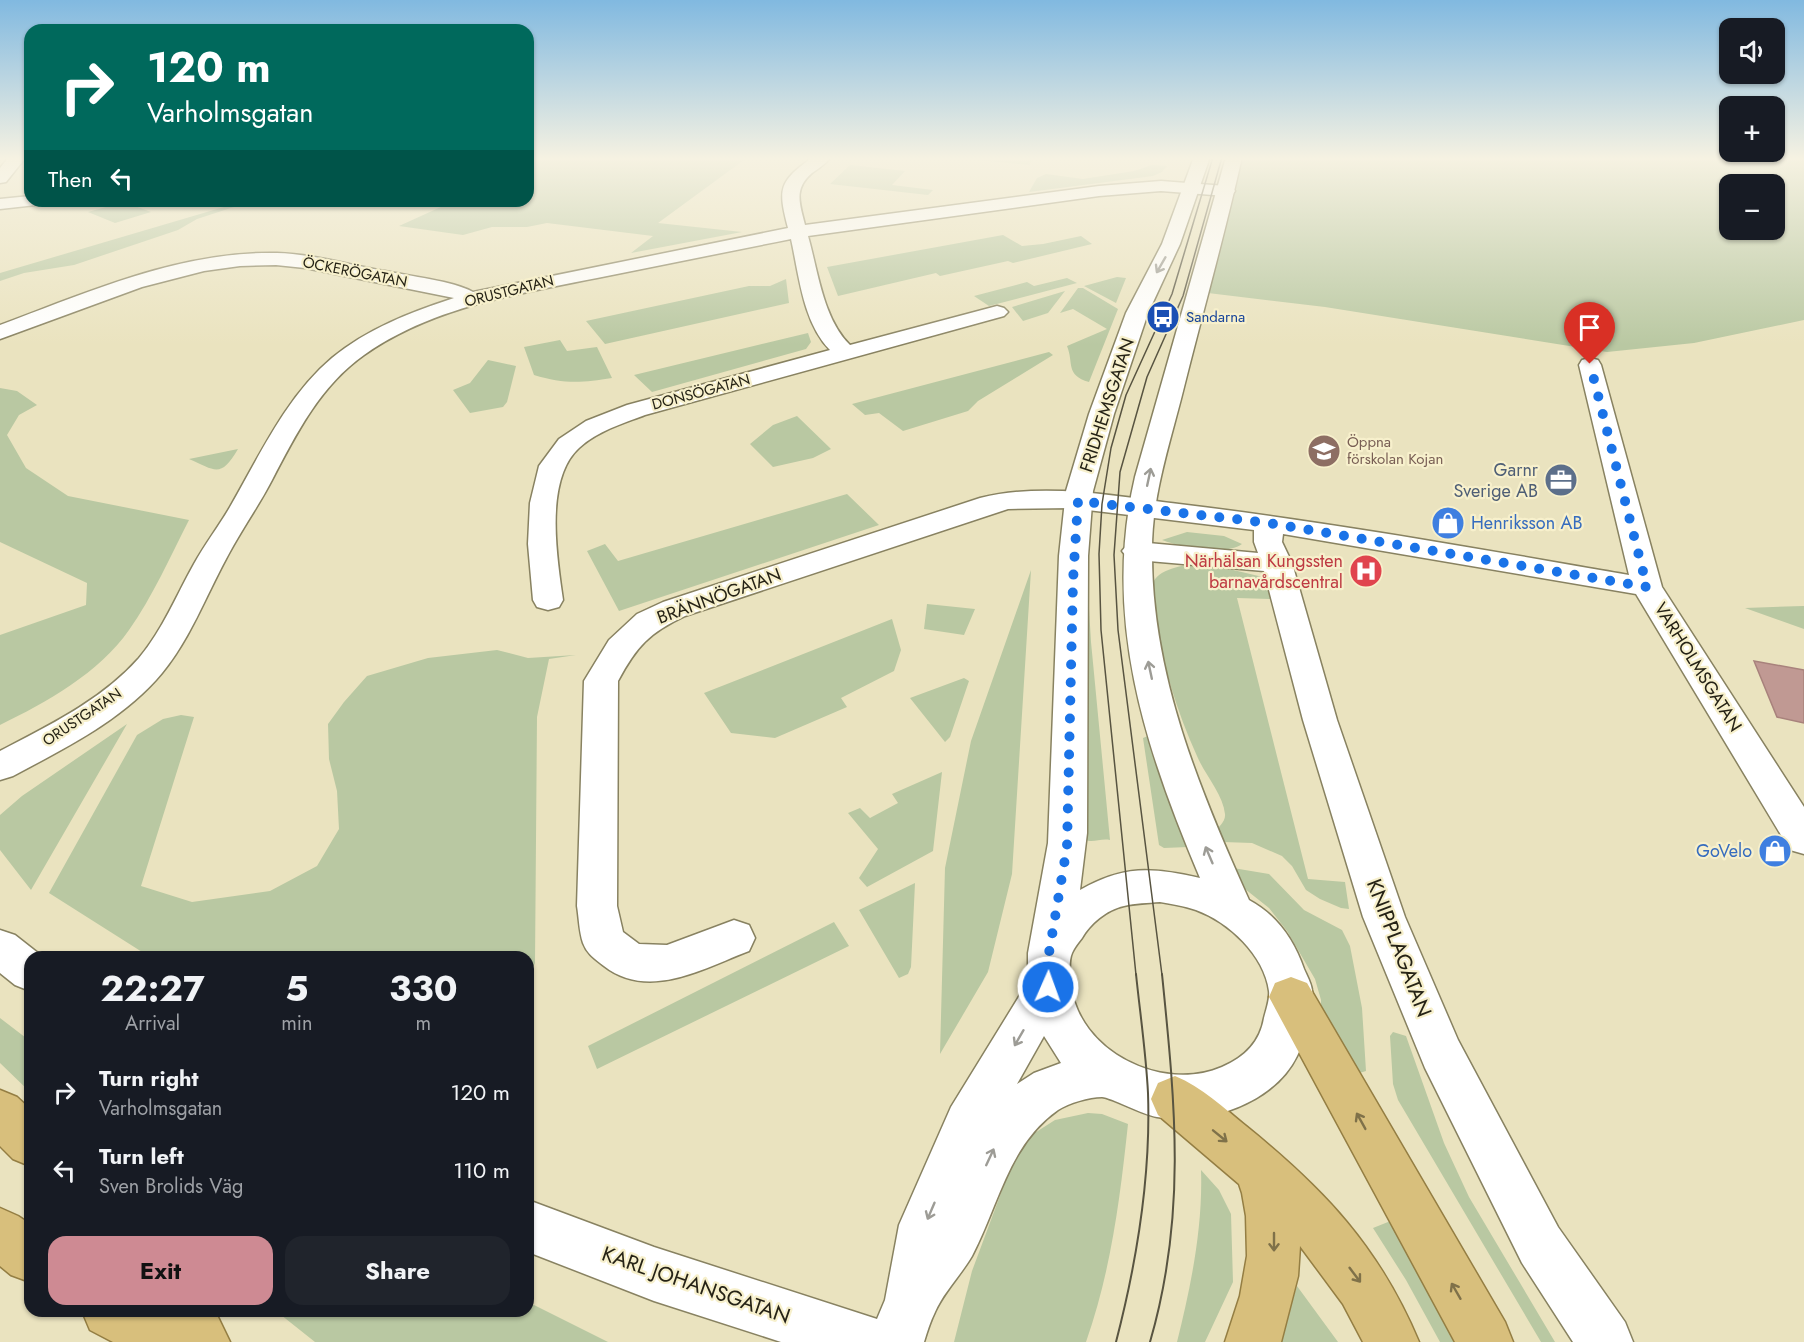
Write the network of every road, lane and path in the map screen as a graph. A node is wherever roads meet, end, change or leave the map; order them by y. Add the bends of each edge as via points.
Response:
1 (795, 220) edge
2 (890, 220) edge
3 (1180, 220) edge
4 (1218, 220) edge
5 (798, 232) junction
6 (99, 295) junction
7 (470, 299) junction
8 (16, 304) dead end
9 (997, 312) dead end
10 (0, 332) edge
11 (844, 352) junction
12 (1590, 364) dead end
13 (1078, 501) junction
14 (1143, 508) junction
15 (1269, 523) junction
16 (1137, 551) junction
17 (1277, 563) junction
18 (1647, 587) junction
19 (548, 600) dead end
20 (0, 767) edge
21 (1804, 839) edge
22 (1233, 909) junction
23 (734, 938) dead end
24 (0, 948) edge
25 (24, 967) edge
26 (1049, 970) junction
27 (1291, 997) junction
28 (1108, 1074) junction
29 (1175, 1099) junction
30 (0, 1113) edge
31 (24, 1136) edge
32 (1257, 1165) junction
33 (534, 1228) edge
34 (0, 1234) edge
35 (24, 1252) edge
36 (121, 1317) edge
37 (189, 1317) edge
38 (904, 1321) edge
39 (170, 1342) edge
40 (202, 1342) edge
41 (865, 1342) edge
42 (1253, 1342) edge
43 (1391, 1342) edge
44 (1485, 1342) edge
45 (1605, 1342) edge

1 - 5 street
2 - 5 street, ORUSTGATAN
3 -> 13 street, FRIDHEMSGATAN via 1137,314 1098,425
14 -> 4 street
5 - 7 street, ORUSTGATAN
5 - 11 street via 820,316 832,340
6 - 7 street, ÖCKERÖGATAN via 196,266 277,259 427,286
6 - 8 street, ÖCKERÖGATAN
6 - 10 street, ÖCKERÖGATAN
7 - 20 street, ORUSTGATAN via 397,329 339,364 294,417 164,648 138,678 103,706
9 - 11 street, DONSÖGATAN
11 - 19 street, DONSÖGATAN via 636,410 576,438 561,451 550,470 544,501
12 - 18 street
13 - 14 street, VARHOLMSGATAN
13 - 23 street, BRÄNNÖGATAN via 1003,501 965,512 674,609 648,621 620,647 601,681 597,906 604,942 628,960 646,964 667,963
13 - 26 street, FRIDHEMSGATAN via 1067,847
14 - 15 street, VARHOLMSGATAN
14 - 16 street
15 - 17 street, KNIPPLAGATAN via 1268,542
15 - 18 street, VARHOLMSGATAN
16 - 17 street
22 -> 16 street via 1189,802 1158,708 1138,602
17 - 45 street, KNIPPLAGATAN via 1320,720 1384,917 1440,1053 1540,1245
18 - 21 street, VARHOLMSGATAN
22 - 26 street via 1178,888 1152,885 1113,890 1088,901 1071,915 1055,938
22 - 27 street via 1280,954
24 - 25 street
26 - 28 street via 1064,1030 1084,1056
26 -> 38 street via 968,1124 925,1225
27 - 29 street via 1284,1036 1257,1072 1201,1096
44 -> 27 highway
28 - 29 street via 1148,1093
38 -> 28 street via 958,1230 999,1136 1045,1092 1064,1083
29 -> 32 highway
30 - 31 highway
32 -> 42 highway via 1270,1202 1275,1241 1269,1293
32 -> 43 highway via 1324,1233 1363,1286
33 - 41 street, KARL JOHANSGATAN via 654,1274
34 - 35 highway
36 - 39 highway
37 - 40 highway

